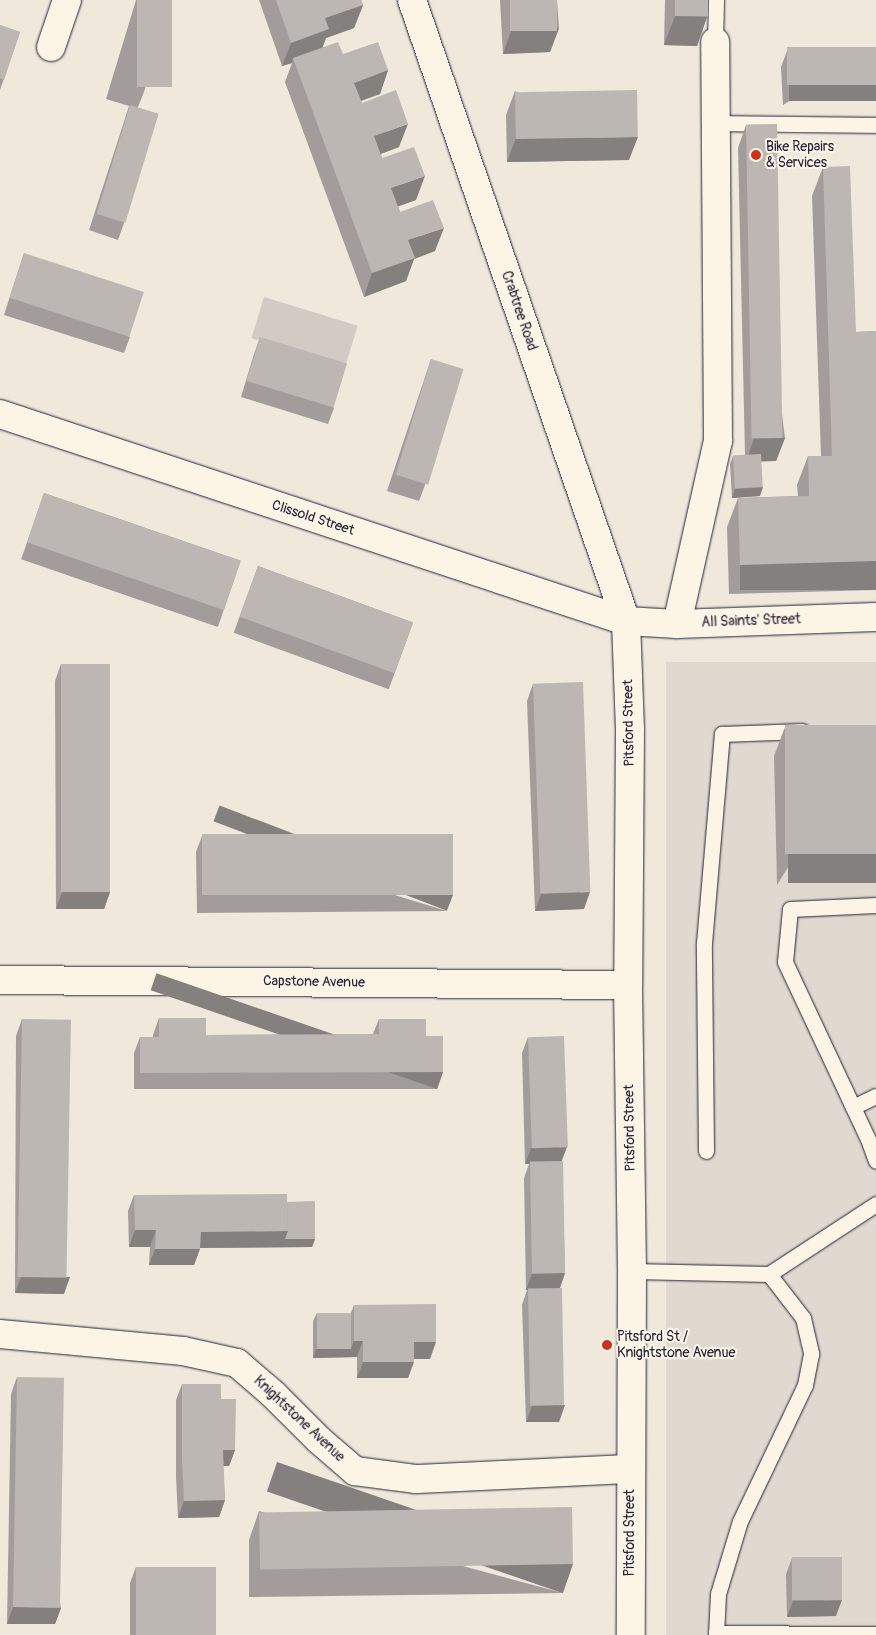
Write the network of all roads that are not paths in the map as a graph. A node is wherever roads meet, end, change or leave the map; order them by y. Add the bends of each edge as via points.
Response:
1 (412, 0) edge
2 (716, 0) edge
3 (62, 1) edge
4 (716, 42) joint
5 (51, 47) dead end
6 (716, 123) junction
7 (876, 125) edge
8 (0, 414) edge
9 (876, 617) edge
10 (626, 622) junction
11 (676, 624) junction
12 (818, 730) edge
13 (876, 905) edge
14 (0, 980) edge
15 (628, 985) junction
16 (876, 1096) edge
17 (853, 1107) junction
18 (706, 1151) dead end
19 (876, 1161) edge
20 (876, 1204) edge
21 (632, 1271) junction
22 (769, 1274) junction
23 (0, 1334) edge
24 (630, 1469) junction
25 (716, 1634) edge
26 (869, 1634) edge
27 (631, 1635) edge

1 - 10 street, Crabtree Road
2 - 4 lane
3 - 5 street
4 - 6 street
6 - 7 lane
6 - 11 street via 718,441
8 - 10 street, Clissold Street
9 - 11 street, All Saints' Street
10 - 11 street, All Saints' Street
10 - 15 street, Pitsford Street via 630,729
12 - 18 lane via 722,734 704,944
13 - 17 lane via 790,909 784,962
14 - 15 street, Capstone Avenue
15 - 21 street, Pitsford Street
16 - 17 lane
17 - 19 lane
20 - 22 lane
21 - 22 lane
21 - 24 street, Pitsford Street
22 - 25 lane via 803,1318 811,1354 805,1385 740,1522 718,1594
23 - 24 street, Knightstone Avenue via 183,1351 237,1363 355,1471 416,1479
24 - 27 street, Pitsford Street
25 - 26 lane

